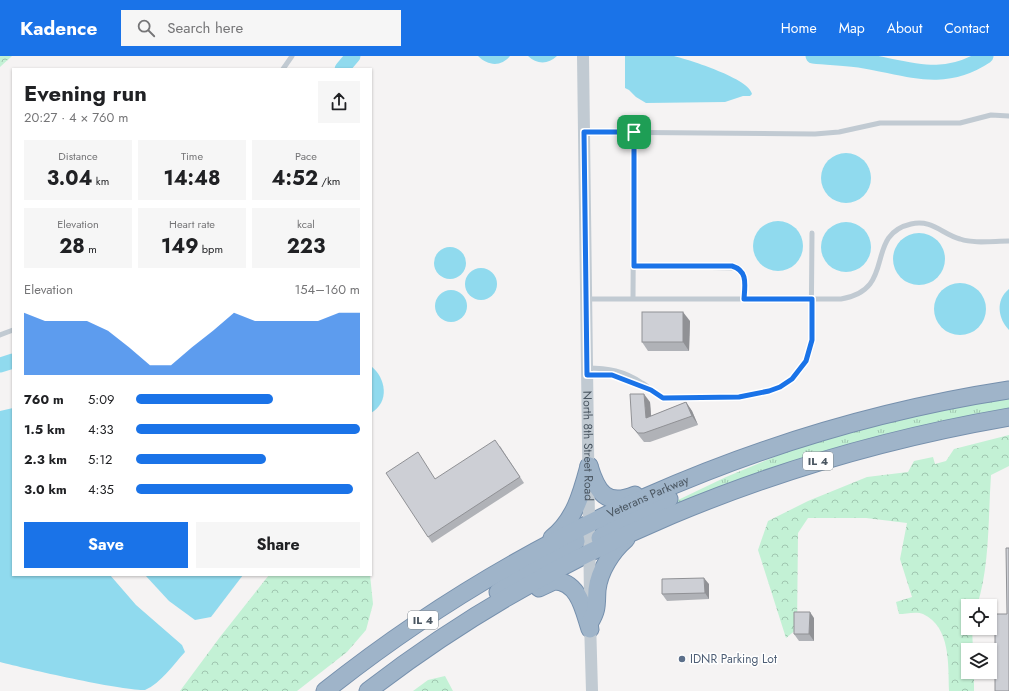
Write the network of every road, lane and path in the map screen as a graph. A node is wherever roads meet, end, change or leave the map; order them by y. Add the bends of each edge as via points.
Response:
1 (292, 56) edge
2 (583, 56) edge
3 (284, 68) edge
4 (1009, 116) edge
5 (584, 132) junction
6 (634, 132) junction
7 (812, 233) dead end
8 (1009, 241) edge
9 (634, 266) junction
10 (634, 298) junction
11 (586, 299) junction
12 (744, 299) junction
13 (812, 299) junction
14 (12, 330) edge
15 (0, 334) edge
16 (587, 371) junction
17 (1009, 390) edge
18 (1009, 417) edge
19 (737, 461) junction
20 (589, 466) junction
21 (590, 524) junction
22 (635, 530) junction
23 (590, 553) junction
24 (526, 557) junction
25 (590, 626) junction
26 (449, 634) junction
27 (425, 650) junction
28 (325, 691) edge
29 (368, 691) edge
30 (592, 691) edge

1 - 3 lane
2 - 5 street, North 8th Street Road
4 - 6 lane via 991,115 960,123 880,123 839,132 815,134
5 - 6 lane
5 - 11 street, North 8th Street Road
6 - 9 lane
7 - 13 lane
8 - 13 lane via 966,241 930,224 914,223 891,235 885,242 877,274 862,292 841,299
9 - 10 lane
9 - 12 lane via 737,268 744,275
10 - 11 lane
10 - 12 lane
11 - 16 street, North 8th Street Road
12 - 13 lane
13 - 16 lane via 809,355 798,373 780,387 756,395 663,398 625,373 614,369
14 - 15 lane
16 - 20 street, North 8th Street Road
17 - 19 highway, Veterans Parkway / IL 4 via 890,414 830,430
18 - 22 highway, Veterans Parkway / IL 4 via 957,426 834,456 751,484
19 - 20 highway via 708,465 620,500 600,492
19 - 21 highway, Veterans Parkway / IL 4 via 670,487
19 - 23 highway via 738,467 607,532
20 - 21 street, North 8th Street Road
20 - 24 highway via 582,493 571,517 558,533
21 - 23 street, North 8th Street Road
21 - 24 highway, Veterans Parkway / IL 4
21 - 27 highway via 571,546 516,579 456,621 435,636
22 - 23 highway, Veterans Parkway / IL 4
22 - 25 highway via 614,551 605,566 597,588 597,611
23 - 25 street, North 8th Street Road
23 - 26 highway, Veterans Parkway / IL 4 via 485,611
24 - 28 highway, Veterans Parkway / IL 4 via 421,620
25 - 26 highway via 576,592 564,583 554,581 471,627
25 - 30 street, North 8th Street Road
26 - 27 highway, Veterans Parkway / IL 4
27 - 29 highway, Veterans Parkway / IL 4

